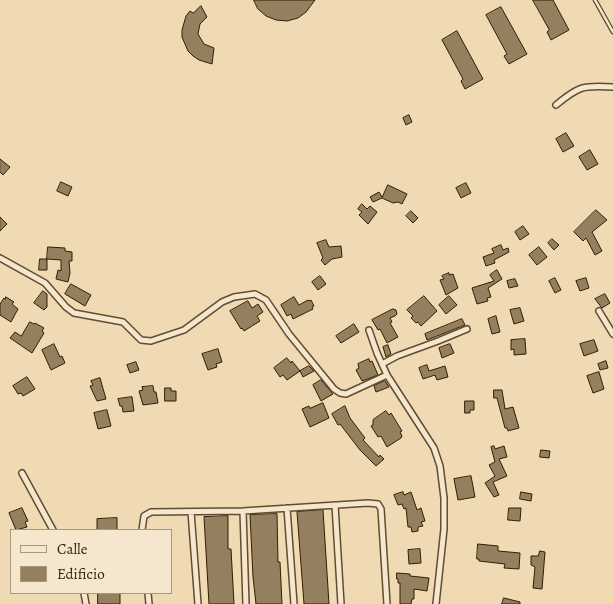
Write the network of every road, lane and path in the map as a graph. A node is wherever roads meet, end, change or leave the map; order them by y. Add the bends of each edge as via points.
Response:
1 (595, 0) edge
2 (613, 32) edge
3 (613, 87) edge
4 (556, 105) dead end
5 (0, 258) edge
6 (599, 311) dead end
7 (467, 328) dead end
8 (369, 330) dead end
9 (613, 334) edge
10 (382, 364) junction
11 (388, 375) junction
12 (22, 473) dead end
13 (335, 505) junction
14 (287, 508) junction
15 (243, 511) junction
16 (192, 512) junction
17 (52, 529) edge
18 (142, 529) edge
19 (198, 604) edge
20 (246, 604) edge
21 (294, 604) edge
22 (342, 604) edge
23 (387, 604) edge
24 (436, 604) edge

1 - 2 lane
3 - 4 street via 593,86 576,90
5 - 11 street via 45,284 74,313 123,322 142,340 184,330 222,302 255,294 266,300 289,334 340,393 346,394
6 - 9 street
7 - 10 street
8 - 10 street
10 - 11 street
11 - 24 street via 434,448 440,466 444,529
12 - 17 street
13 - 14 street
13 - 22 street
13 - 23 street via 378,504
14 - 15 street
14 - 21 street
15 - 16 street
15 - 20 street
16 - 18 street via 151,512 144,516
16 - 19 street

